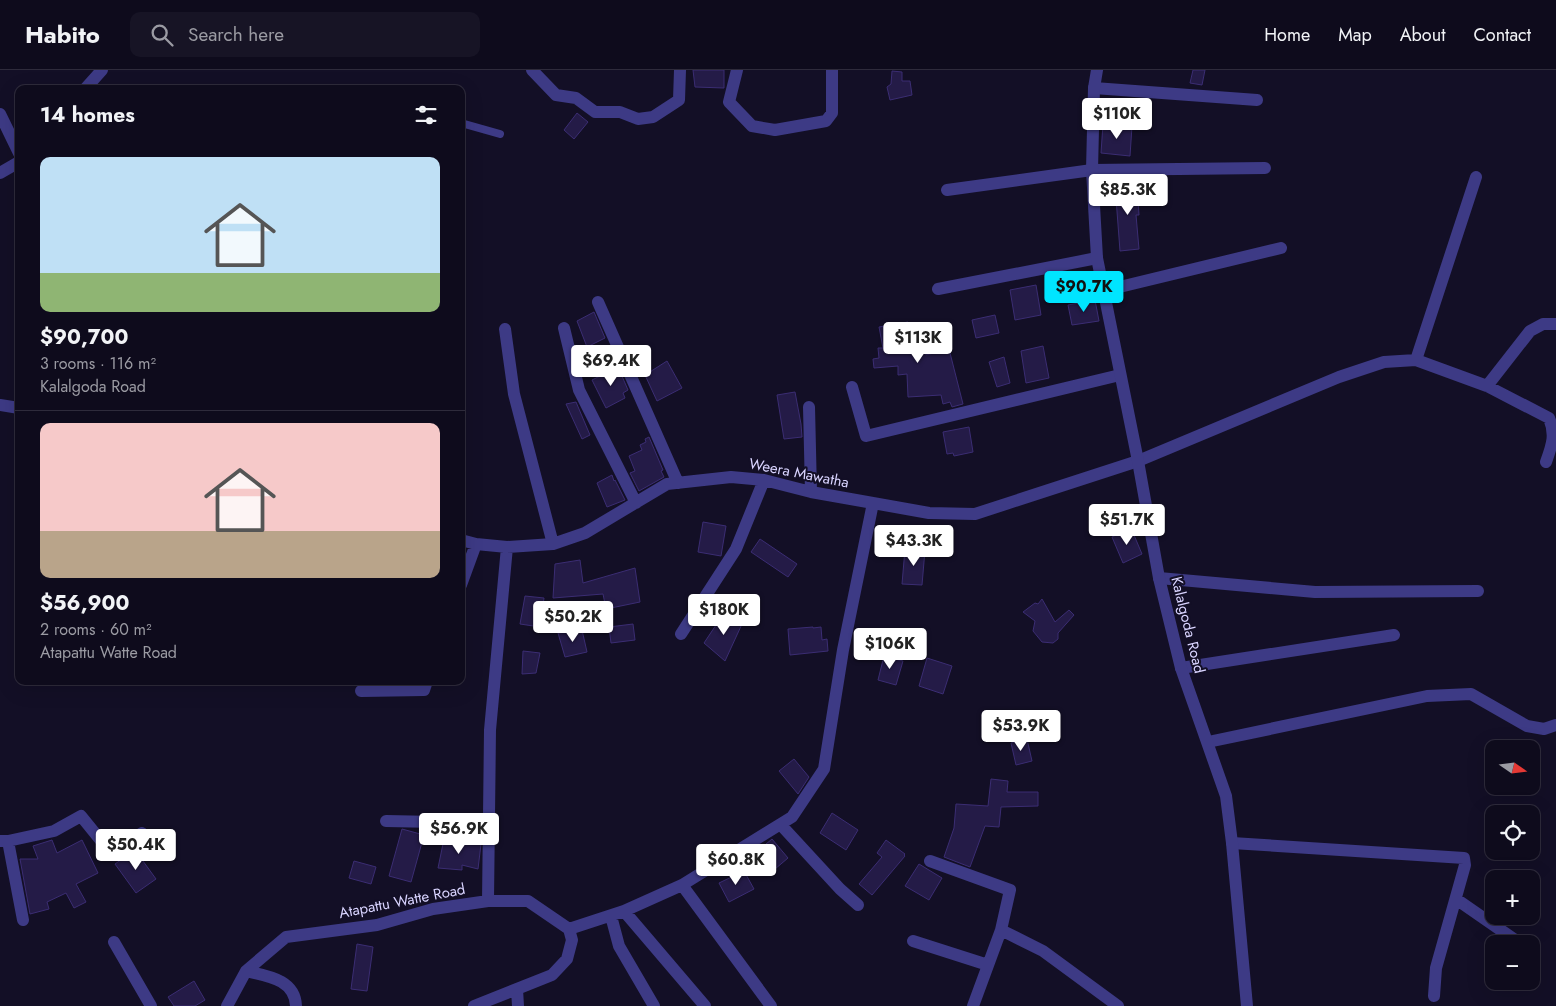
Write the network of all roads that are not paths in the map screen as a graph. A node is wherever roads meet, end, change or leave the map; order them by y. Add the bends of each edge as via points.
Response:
1 (102, 70) edge
2 (532, 70) edge
3 (680, 70) edge
4 (737, 70) edge
5 (832, 70) edge
6 (1097, 70) edge
7 (89, 85) edge
8 (1094, 88) junction
9 (1257, 100) dead end
10 (0, 114) edge
11 (465, 124) edge
12 (500, 134) dead end
13 (15, 145) edge
14 (15, 164) edge
15 (1265, 168) dead end
16 (1092, 170) junction
17 (0, 173) edge
18 (1476, 177) dead end
19 (947, 190) dead end
20 (1281, 248) dead end
21 (1097, 258) junction
22 (938, 289) dead end
23 (1103, 291) junction
24 (598, 302) dead end
25 (1556, 324) edge
26 (564, 328) dead end
27 (504, 329) dead end
28 (1416, 360) junction
29 (1120, 375) junction
30 (852, 386) dead end
31 (1487, 386) junction
32 (0, 405) edge
33 (15, 407) edge
34 (809, 407) dead end
35 (1138, 461) junction
36 (1546, 462) dead end
37 (764, 480) junction
38 (678, 483) junction
39 (810, 492) junction
40 (636, 503) junction
41 (873, 503) junction
42 (465, 541) edge
43 (476, 544) junction
44 (553, 544) junction
45 (507, 547) junction
46 (465, 574) edge
47 (1159, 578) junction
48 (1478, 591) dead end
49 (681, 634) dead end
50 (1394, 635) dead end
51 (1181, 668) junction
52 (426, 685) edge
53 (361, 690) dead end
54 (1556, 724) edge
55 (1208, 742) junction
56 (386, 821) dead end
57 (488, 823) junction
58 (781, 825) junction
59 (142, 833) dead end
60 (4, 841) edge
61 (1232, 843) junction
62 (930, 862) dead end
63 (682, 885) junction
64 (1456, 899) junction
65 (488, 901) junction
66 (858, 905) dead end
67 (624, 911) junction
68 (610, 916) junction
69 (24, 920) dead end
70 (569, 929) junction
71 (1001, 930) junction
72 (1508, 935) edge
73 (913, 941) dead end
74 (114, 942) dead end
75 (988, 965) junction
76 (246, 971) junction
77 (517, 989) junction
78 (1434, 996) dead end
79 (151, 1006) edge
80 (227, 1006) edge
81 (296, 1006) edge
82 (474, 1006) edge
83 (518, 1006) edge
84 (654, 1006) edge
85 (705, 1006) edge
86 (771, 1006) edge
87 (973, 1006) edge
88 (1118, 1006) edge
89 (1247, 1006) edge

1 - 7 street
2 - 3 street via 556,95 576,98 595,112 620,112 638,119 653,117 679,100
4 - 5 street via 729,102 752,126 775,130 826,121 832,113
6 - 8 street, Kalalgoda Road
8 - 9 street
8 - 16 street, Kalalgoda Road
10 - 13 street
11 - 12 lane
14 - 17 street
15 - 16 street
16 - 19 street
16 - 21 street, Kalalgoda Road
18 - 28 street
20 - 23 street
21 - 22 street
21 - 23 street, Kalalgoda Road
23 - 29 street, Kalalgoda Road
24 - 38 street
25 - 31 street via 1543,324 1530,331
26 - 40 street via 579,390
27 - 44 street via 514,394
28 - 31 street
28 - 35 street, Weera Mawatha via 1384,362 1339,377
29 - 30 street via 866,436
29 - 35 street, Kalalgoda Road
31 - 36 street via 1549,418 1553,442
32 - 33 street
34 - 39 street
35 - 41 street, Weera Mawatha via 975,514 929,513
35 - 47 street, Kalalgoda Road
37 - 38 street, Weera Mawatha via 730,477
37 - 39 street, Weera Mawatha
37 - 49 street via 736,549
38 - 40 street, Weera Mawatha via 667,484
39 - 41 street, Weera Mawatha
40 - 44 street, Weera Mawatha via 585,533
41 - 58 street via 843,650 824,769 792,817
42 - 43 street, Weera Mawatha
43 - 45 street, Weera Mawatha
43 - 46 street
44 - 45 street, Weera Mawatha
45 - 57 street via 490,730
47 - 48 street via 1315,592
47 - 51 street, Kalalgoda Road
50 - 51 street
51 - 55 street, Kalalgoda Road
52 - 53 street via 424,690
54 - 55 street via 1544,729 1527,726 1471,694 1427,696
55 - 61 street, Kalalgoda Road via 1226,796
56 - 57 street
57 - 65 street
58 - 63 street
58 - 66 street
59 - 60 street via 111,853 81,816 54,830
60 - 69 street
61 - 64 street via 1464,858 1465,866
61 - 89 street, Kalalgoda Road
62 - 71 street via 1010,890
63 - 67 street
63 - 86 street
64 - 72 street
64 - 78 street via 1436,968
65 - 70 street, Atapattu Watte Road via 528,901
65 - 76 street, Atapattu Watte Road via 433,908 377,925 286,937
67 - 68 street
67 - 85 street
68 - 70 street
68 - 84 street via 619,946
70 - 77 street via 572,940 567,959 552,975
71 - 75 street
71 - 88 street via 1043,951
73 - 75 street
74 - 79 street
75 - 87 street
76 - 80 street, Atapattu Watte Road
76 - 81 street via 288,985
77 - 82 street
77 - 83 street

